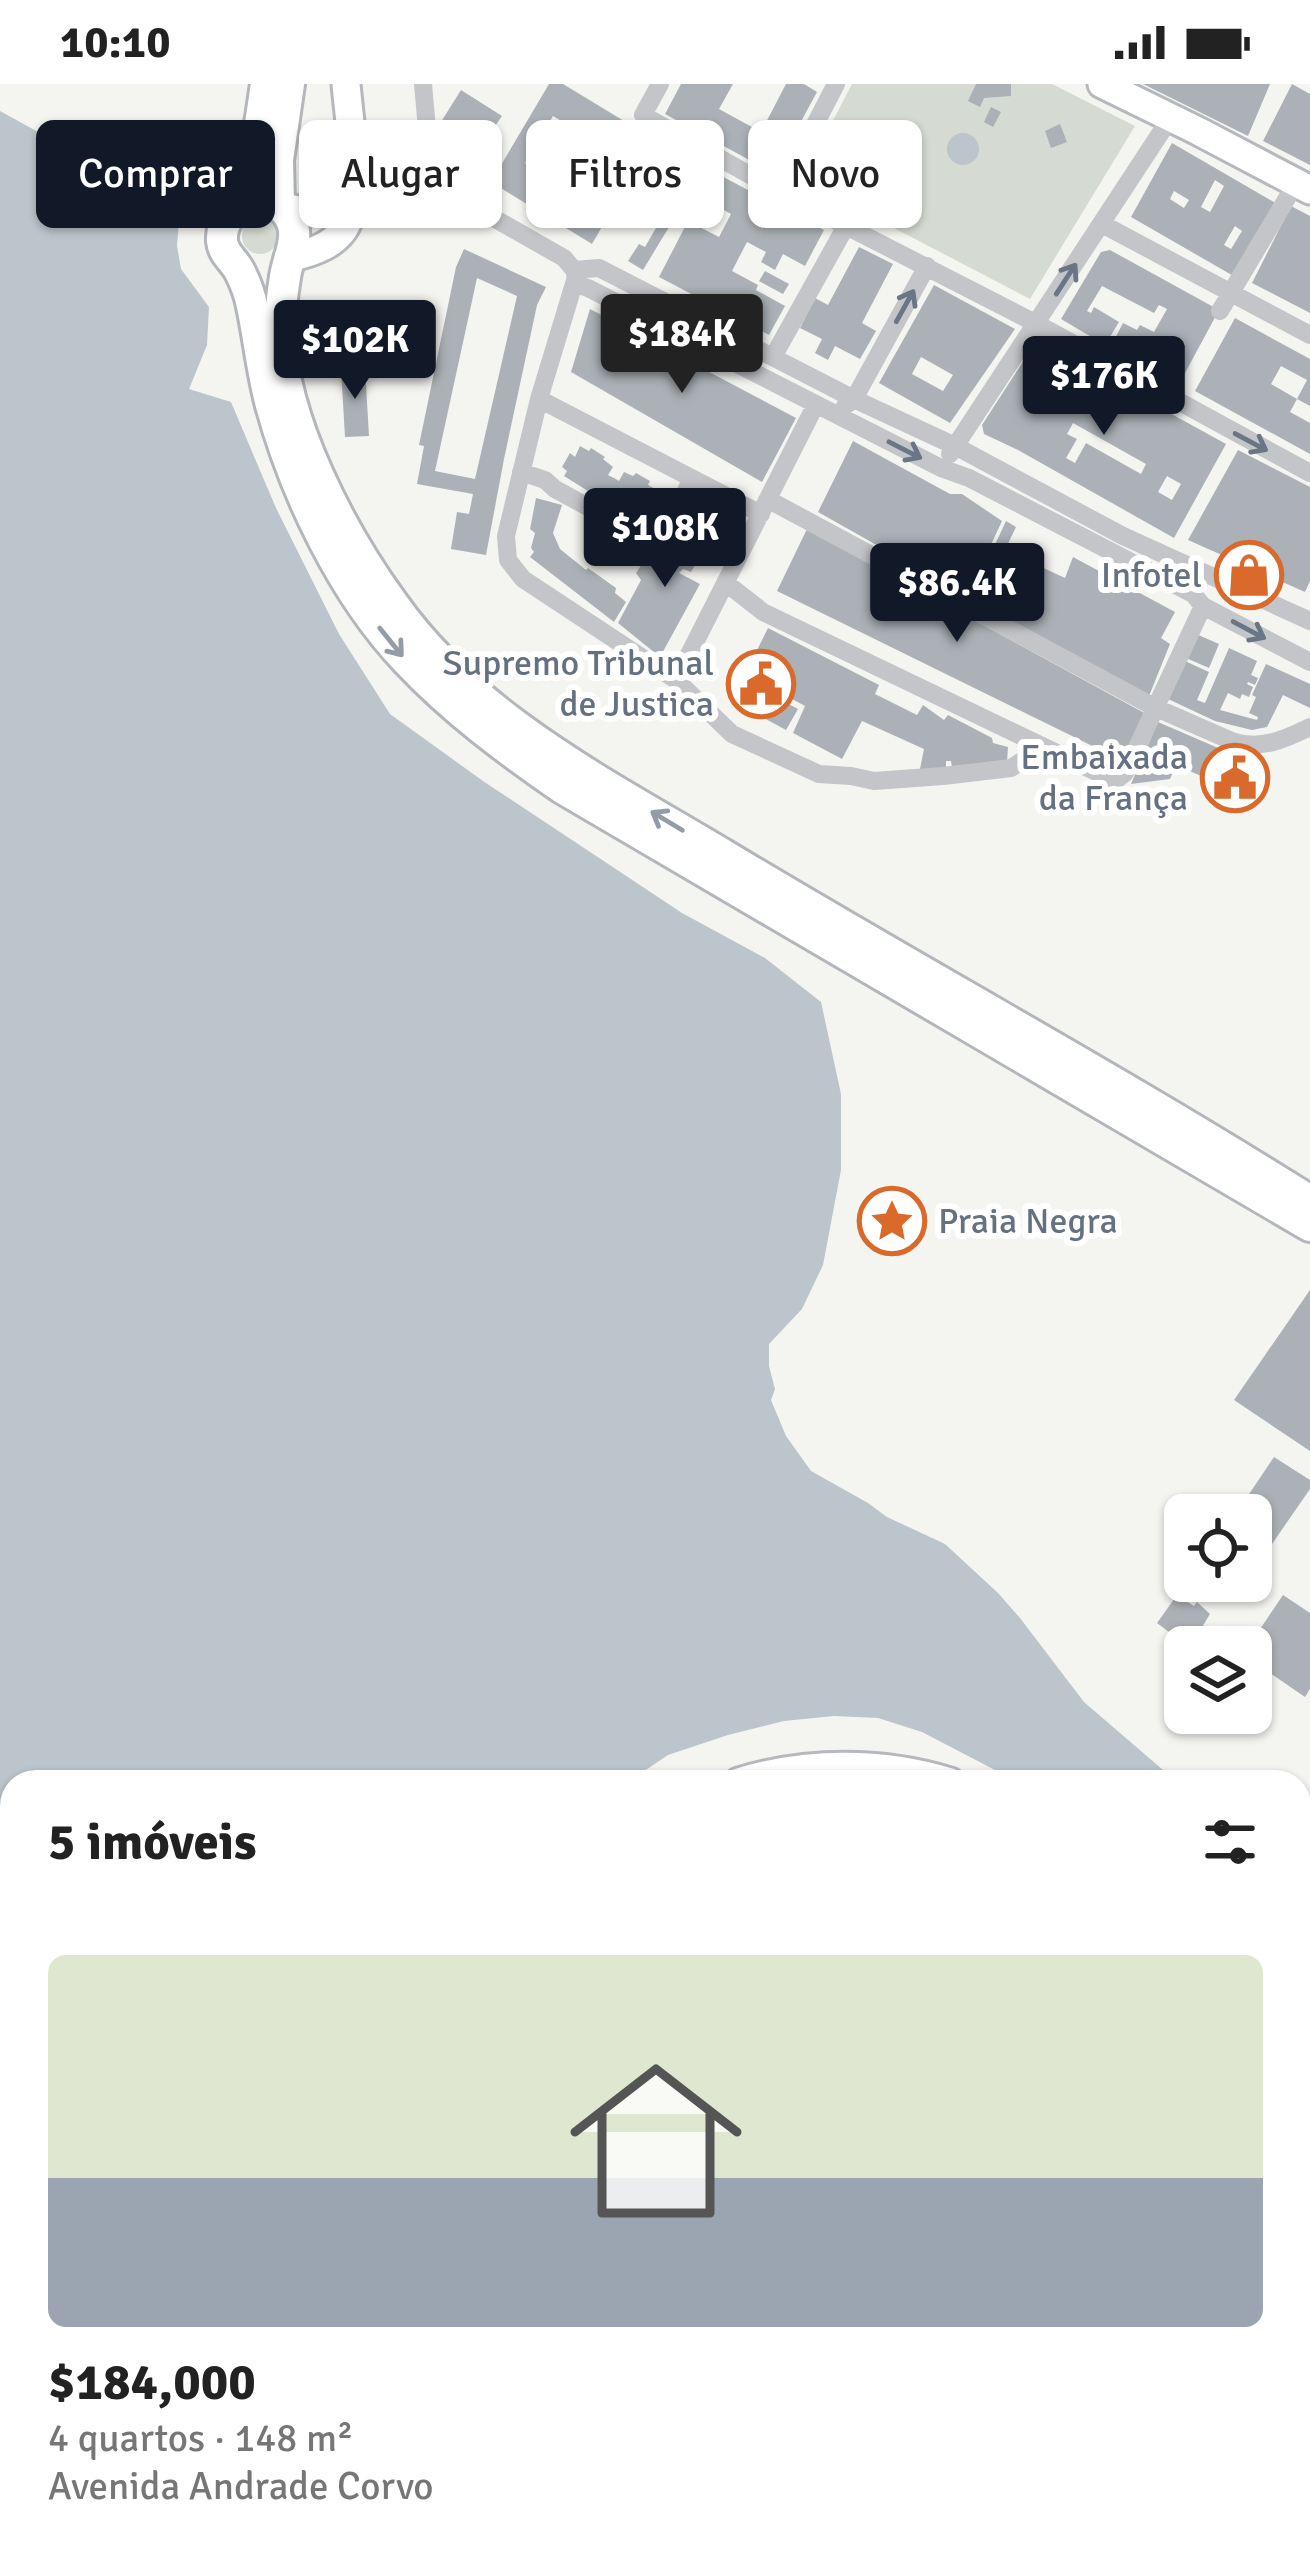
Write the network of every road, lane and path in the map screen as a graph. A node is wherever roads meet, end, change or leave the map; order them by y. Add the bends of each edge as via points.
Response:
1 (266, 84) edge
2 (289, 84) edge
3 (346, 84) edge
4 (423, 84) edge
5 (660, 84) edge
6 (836, 84) edge
7 (1102, 84) edge
8 (1171, 117) junction
9 (259, 120) edge
10 (348, 120) edge
11 (817, 120) edge
12 (748, 174) edge
13 (1303, 187) edge
14 (275, 203) edge
15 (279, 205) junction
16 (299, 210) edge
17 (1102, 224) junction
18 (223, 228) edge
19 (342, 228) edge
20 (845, 228) edge
21 (850, 228) edge
22 (288, 258) junction
23 (238, 266) junction
24 (927, 266) junction
25 (575, 277) junction
26 (1225, 302) junction
27 (1037, 324) junction
28 (1310, 335) edge
29 (773, 357) junction
30 (539, 399) junction
31 (854, 399) junction
32 (816, 404) junction
33 (835, 414) junction
34 (955, 446) junction
35 (940, 468) junction
36 (521, 472) junction
37 (1310, 472) edge
38 (692, 478) junction
39 (765, 507) junction
40 (726, 583) junction
41 (1203, 606) junction
42 (1310, 621) edge
43 (1310, 662) edge
44 (676, 680) junction
45 (1154, 707) junction
46 (1310, 727) edge
47 (1042, 748) junction
48 (1310, 1201) edge
49 (1310, 1226) edge
50 (804, 1770) edge
51 (898, 1770) edge

1 - 9 main road
2 - 15 main road
3 - 10 street
4 - 25 street via 431,174 442,195 564,258
5 - 12 street via 643,115
6 - 11 street
7 - 8 street
8 - 13 street
8 - 17 street
13 - 26 street
14 - 15 main road
15 - 16 street
15 - 22 main road via 295,230
17 - 26 street
27 -> 17 street
18 - 23 main road
19 - 22 street via 330,243
20 - 29 street
21 - 24 street
22 - 23 main road via 265,273
48 -> 22 main road via 555,754 452,671 374,577 311,456 280,338
23 -> 49 main road via 300,490 374,621 438,693 562,788
24 - 27 street
31 -> 24 street
25 - 29 street via 599,268
25 - 30 street
25 - 32 street
26 - 28 street
27 - 34 street
27 -> 37 street
29 - 31 street
30 - 36 street
30 - 38 street
31 - 33 street
31 - 34 street
32 - 33 street
32 - 39 street
33 -> 35 street
34 - 35 street
34 - 42 street via 1154,551
35 - 41 street via 1173,583
36 - 38 street via 641,536 661,530
36 - 44 street via 508,560 523,579
38 - 39 street
39 - 40 street
39 - 45 street
40 - 44 street
40 - 47 street via 764,613
41 -> 43 street
41 - 45 street
44 - 47 street via 732,734 819,774 874,781 943,776 1011,768
45 - 46 street via 1245,746
45 - 47 street via 1115,782
50 - 51 street

